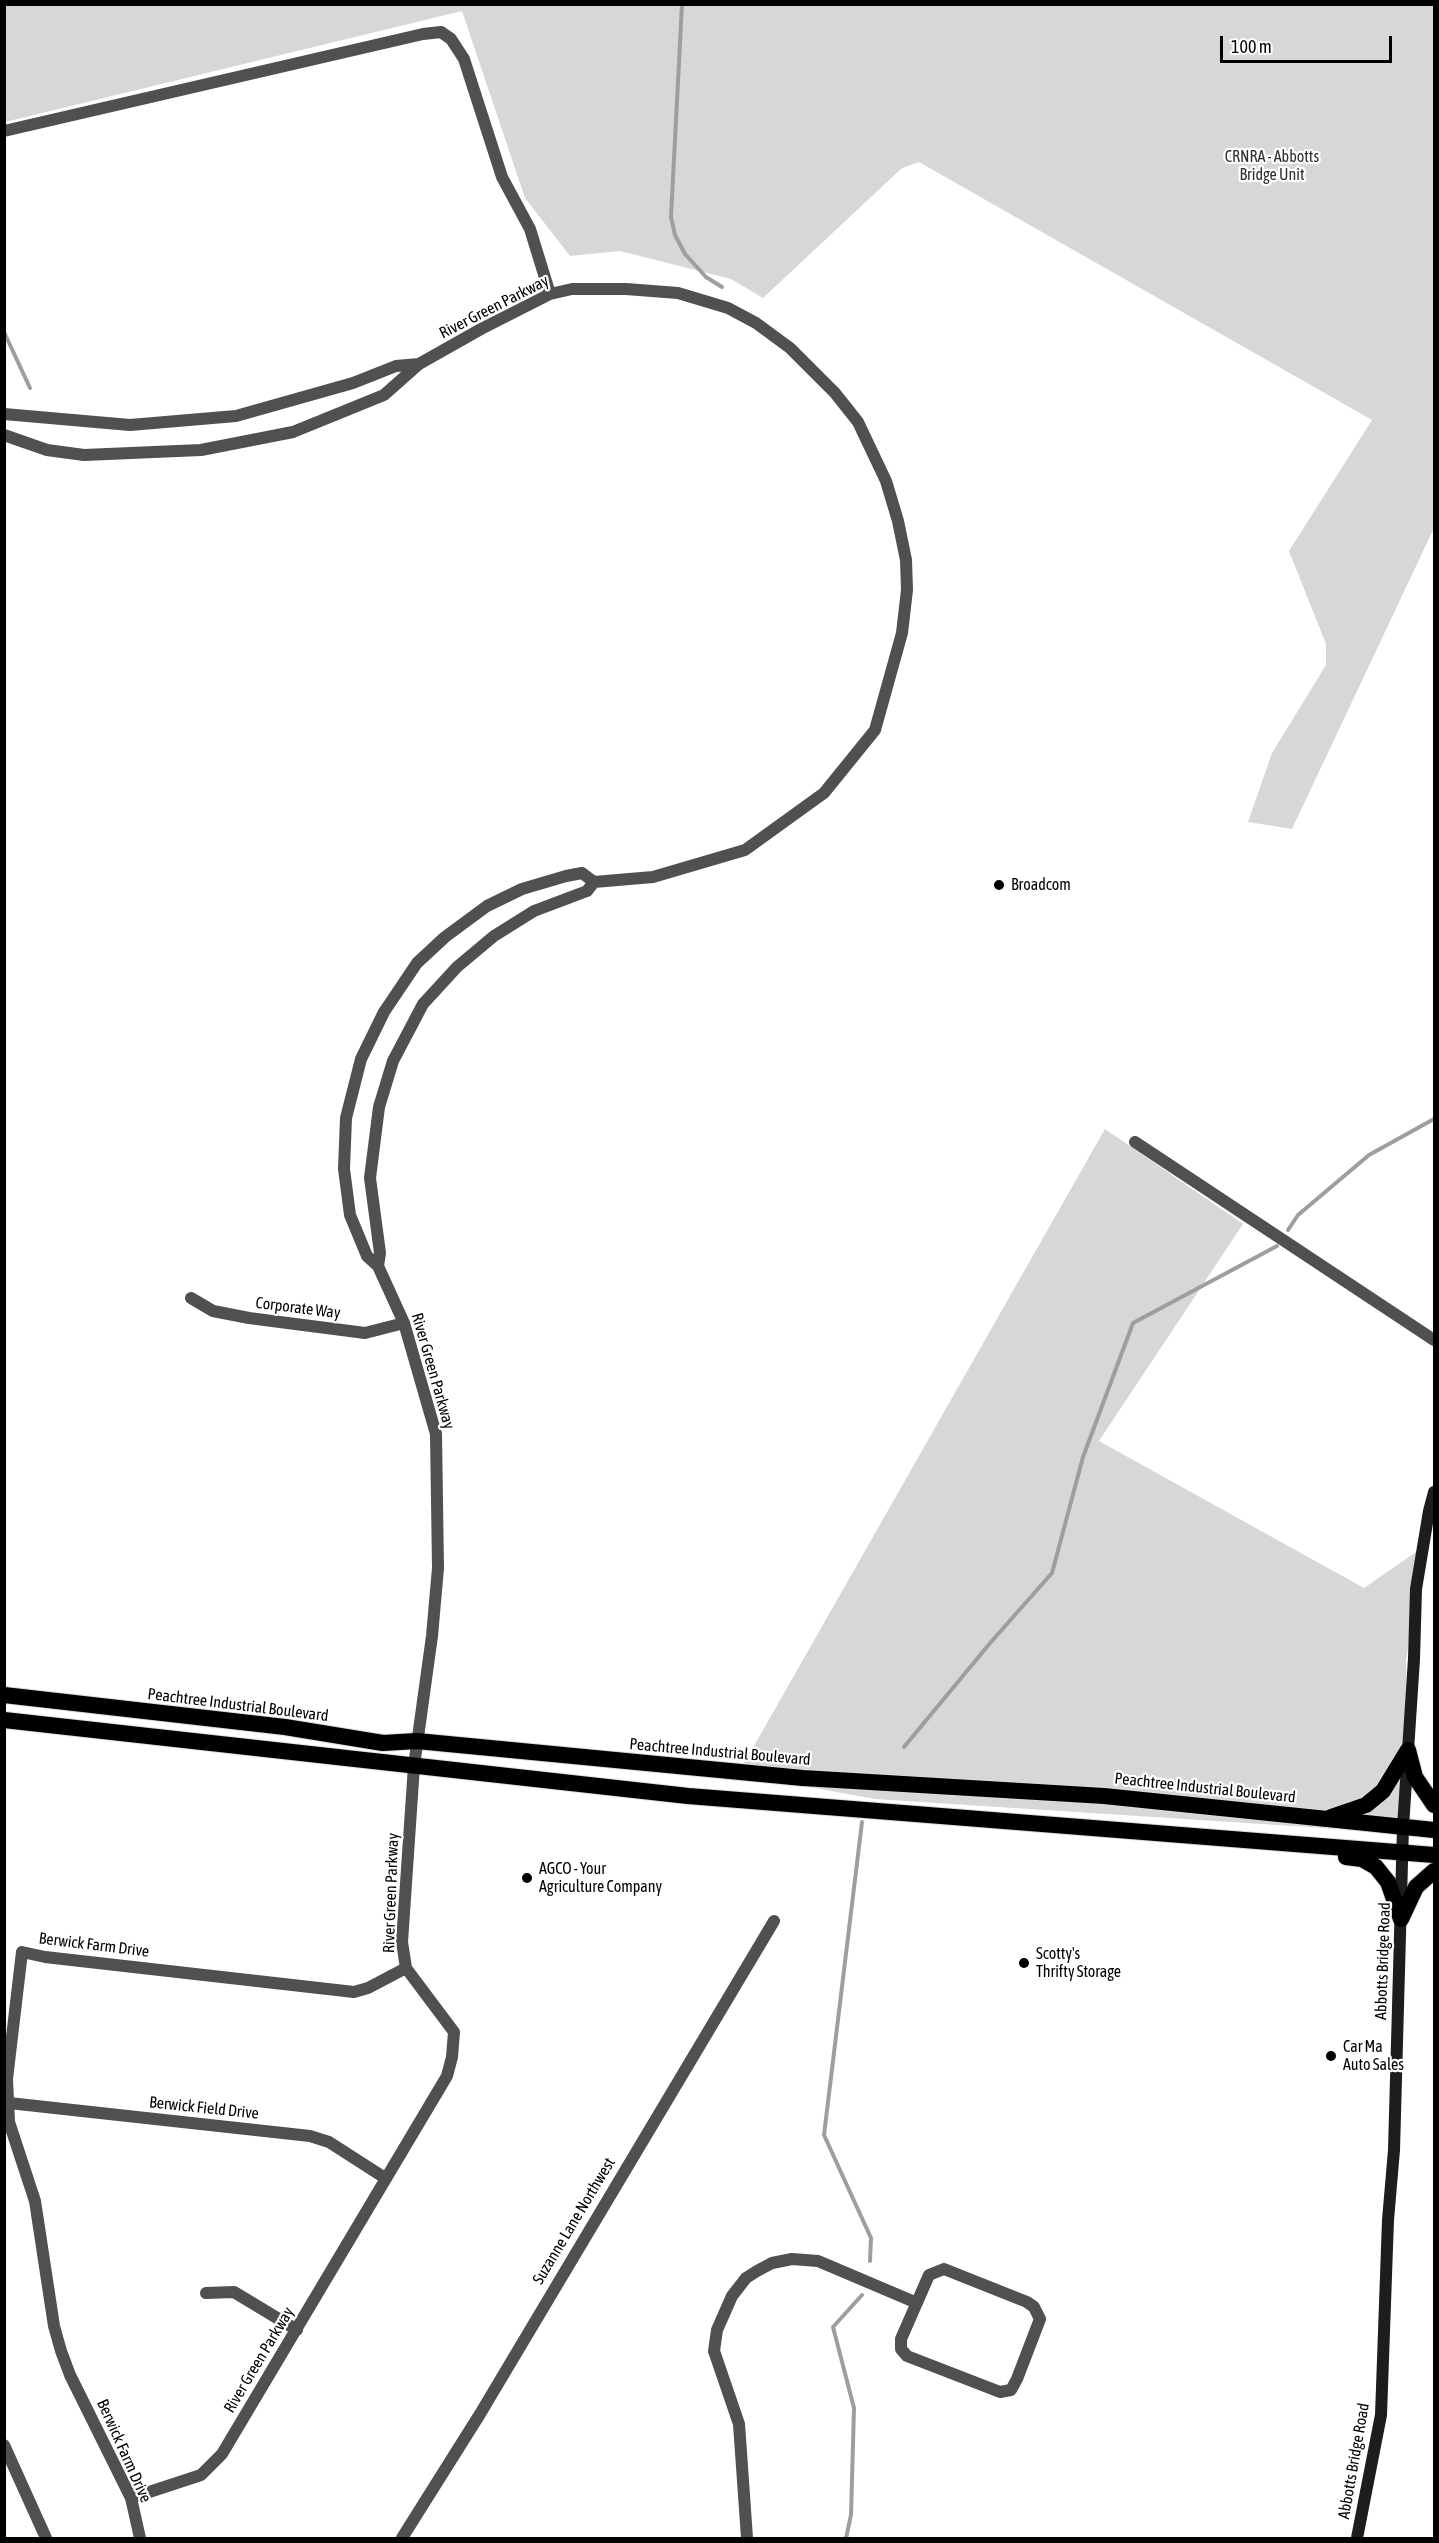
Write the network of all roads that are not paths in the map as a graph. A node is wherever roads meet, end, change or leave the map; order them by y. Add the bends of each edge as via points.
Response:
1 (4, 131) edge
2 (550, 294) junction
3 (419, 364) junction
4 (4, 414) edge
5 (4, 435) edge
6 (594, 882) junction
7 (1135, 1142) dead end
8 (378, 1266) junction
9 (191, 1298) dead end
10 (404, 1323) junction
11 (1434, 1340) edge
12 (1434, 1492) edge
13 (4, 1695) edge
14 (4, 1720) edge
15 (417, 1741) junction
16 (1408, 1750) junction
17 (414, 1766) junction
18 (1434, 1805) edge
19 (1327, 1819) junction
20 (1403, 1827) junction
21 (1434, 1830) edge
22 (1305, 1845) junction
23 (1403, 1852) junction
24 (1434, 1855) edge
25 (1434, 1871) edge
26 (1401, 1919) junction
27 (774, 1921) dead end
28 (406, 1968) junction
29 (9, 2018) edge
30 (9, 2103) junction
31 (385, 2178) junction
32 (206, 2293) dead end
33 (917, 2303) junction
34 (297, 2330) junction
35 (4, 2445) edge
36 (131, 2498) junction
37 (46, 2538) edge
38 (140, 2538) edge
39 (402, 2538) edge
40 (747, 2538) edge
41 (1358, 2538) edge

1 - 2 street via 441,32 451,39 464,59 502,177 530,229
2 - 3 street, River Green Parkway
2 - 6 street, River Green Parkway via 572,289 678,293 728,308 790,348 836,393 858,422 886,481 906,560 902,633 875,730 824,793 745,850 653,877
3 - 4 street, River Green Parkway via 396,366 353,383 226,417 130,425
3 - 5 street, River Green Parkway via 384,395 339,415 293,432 201,450 84,455 47,450
6 - 8 street, River Green Parkway via 587,891 534,911 494,936 457,967 423,1004 393,1061 379,1107 370,1178 380,1253
6 - 8 street, River Green Parkway via 582,873 566,876 522,889 487,906 417,963 384,1012 361,1059 346,1118 344,1169 350,1215 367,1256
7 - 11 street
8 - 10 street, River Green Parkway
9 - 10 street, Corporate Way via 213,1311 365,1333
10 - 15 street, River Green Parkway via 436,1434 438,1568
12 - 16 main road, Abbotts Bridge Road via 1417,1577
13 - 15 highway, Peachtree Industrial Boulevard via 285,1727 383,1743
14 - 17 highway
15 - 17 street, River Green Parkway
15 - 19 highway, Peachtree Industrial Boulevard via 747,1773 1104,1796
16 - 18 highway via 1415,1777
16 - 19 highway via 1383,1791 1366,1805
16 - 20 main road, Abbotts Bridge Road
17 - 22 highway via 688,1796
17 - 28 street, River Green Parkway via 402,1942
19 - 20 highway, Peachtree Industrial Boulevard
20 - 21 highway, Peachtree Industrial Boulevard
20 - 23 main road, Abbotts Bridge Road
22 - 23 highway
22 - 26 highway via 1332,1856 1362,1859 1376,1867 1388,1882
23 - 24 highway
23 - 26 main road, Abbotts Bridge Road
25 - 26 highway via 1416,1887
26 - 41 main road, Abbotts Bridge Road via 1381,2415
27 - 39 street, Suzanne Lane Northwest
28 - 29 street, Berwick Farm Drive via 354,1992 45,1958 22,1952
28 - 31 street, River Green Parkway via 454,2032 453,2049 447,2076
29 - 30 street, Berwick Farm Drive
30 - 31 street, Berwick Field Drive via 310,2136 329,2142
30 - 36 street, Berwick Farm Drive via 9,2122 35,2201 61,2351
31 - 34 street, River Green Parkway
32 - 34 street via 234,2292
33 - 33 street via 901,2339 901,2349 907,2356 1000,2392 1011,2390 1040,2319 1034,2307 944,2269 929,2275
33 - 40 street via 818,2261 792,2259 757,2271 732,2296 717,2330 714,2351 739,2424
34 - 36 street, River Green Parkway via 222,2454 201,2475
35 - 37 street
36 - 38 street, Berwick Farm Drive

